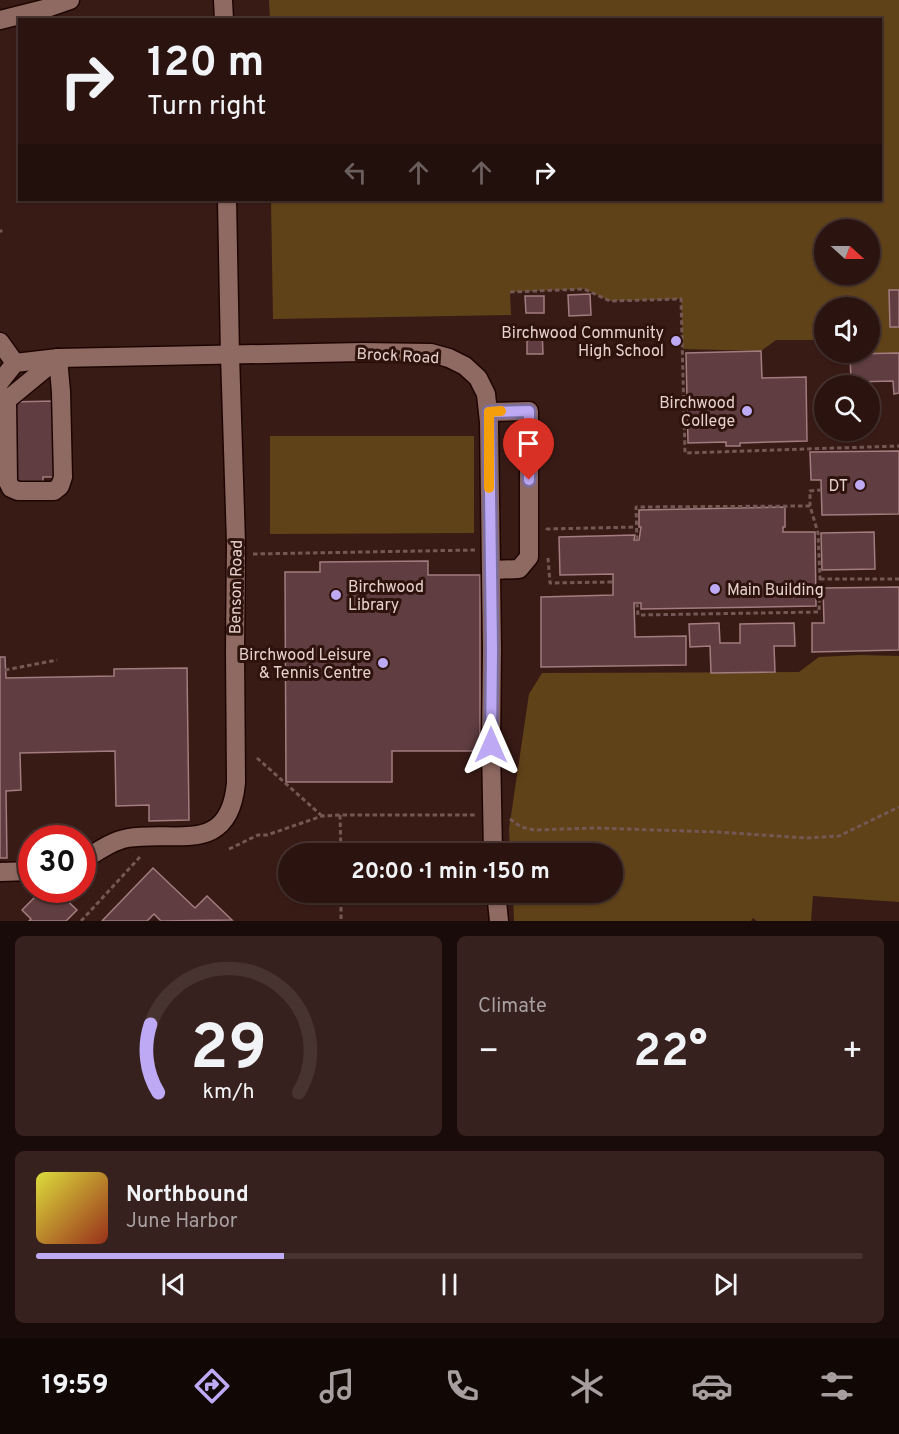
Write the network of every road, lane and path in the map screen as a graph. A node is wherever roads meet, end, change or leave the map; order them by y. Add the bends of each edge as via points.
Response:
1 (70, 0) edge
2 (223, 0) edge
3 (46, 14) edge
4 (224, 18) edge
5 (0, 20) edge
6 (227, 201) edge
7 (510, 292) dead end
8 (0, 342) edge
9 (230, 355) junction
10 (58, 358) junction
11 (15, 363) junction
12 (0, 382) edge
13 (4, 397) edge
14 (489, 412) junction
15 (899, 446) edge
16 (821, 490) dead end
17 (810, 506) junction
18 (636, 527) junction
19 (547, 539) dead end
20 (637, 540) dead end
21 (547, 549) dead end
22 (479, 550) dead end
23 (236, 554) junction
24 (491, 570) junction
25 (819, 579) junction
26 (899, 579) edge
27 (613, 582) dead end
28 (637, 603) dead end
29 (57, 660) dead end
30 (5, 670) dead end
31 (257, 758) dead end
32 (899, 807) edge
33 (340, 815) junction
34 (493, 815) junction
35 (322, 816) junction
36 (155, 837) junction
37 (341, 843) edge
38 (494, 843) edge
39 (229, 849) dead end
40 (96, 853) edge
41 (18, 871) edge
42 (0, 872) edge
43 (341, 903) edge
44 (497, 903) edge
45 (81, 921) edge
46 (342, 921) edge
47 (499, 921) edge

1 - 3 street
2 - 4 street
3 - 5 street
6 - 9 street, Benson Road
7 - 15 path via 585,289 610,301 681,299 685,453
8 - 11 street
9 - 10 street, Brock Road
9 - 14 street, Brock Road via 431,353 465,366 478,378
9 - 23 street, Benson Road
10 - 11 street, Brock Road
10 - 13 street
10 - 13 street via 63,477 54,491 11,488
11 - 12 street
14 - 24 street, Brock Road
14 - 24 street via 529,411 529,557 519,569
16 - 17 path via 810,491
17 - 18 path via 636,507
17 - 25 path via 818,533
18 - 19 path via 547,529
18 - 20 path
21 - 27 path via 550,583
22 - 23 path
23 - 36 street, Benson Road via 235,798 226,817 211,831 191,837
24 - 34 street, Brock Road
25 - 26 path
25 - 28 path via 819,612 638,615
29 - 30 path
31 - 35 path
32 - 34 path via 839,836 807,838 595,828 534,830 521,827 504,814
33 - 34 path
33 - 35 path
33 - 37 path
34 - 38 street, Brock Road
35 - 39 path via 267,835 258,834
36 - 40 street, Benson Road via 118,841
36 - 45 path via 156,856 139,857
41 - 42 street
43 - 46 path
44 - 47 street

